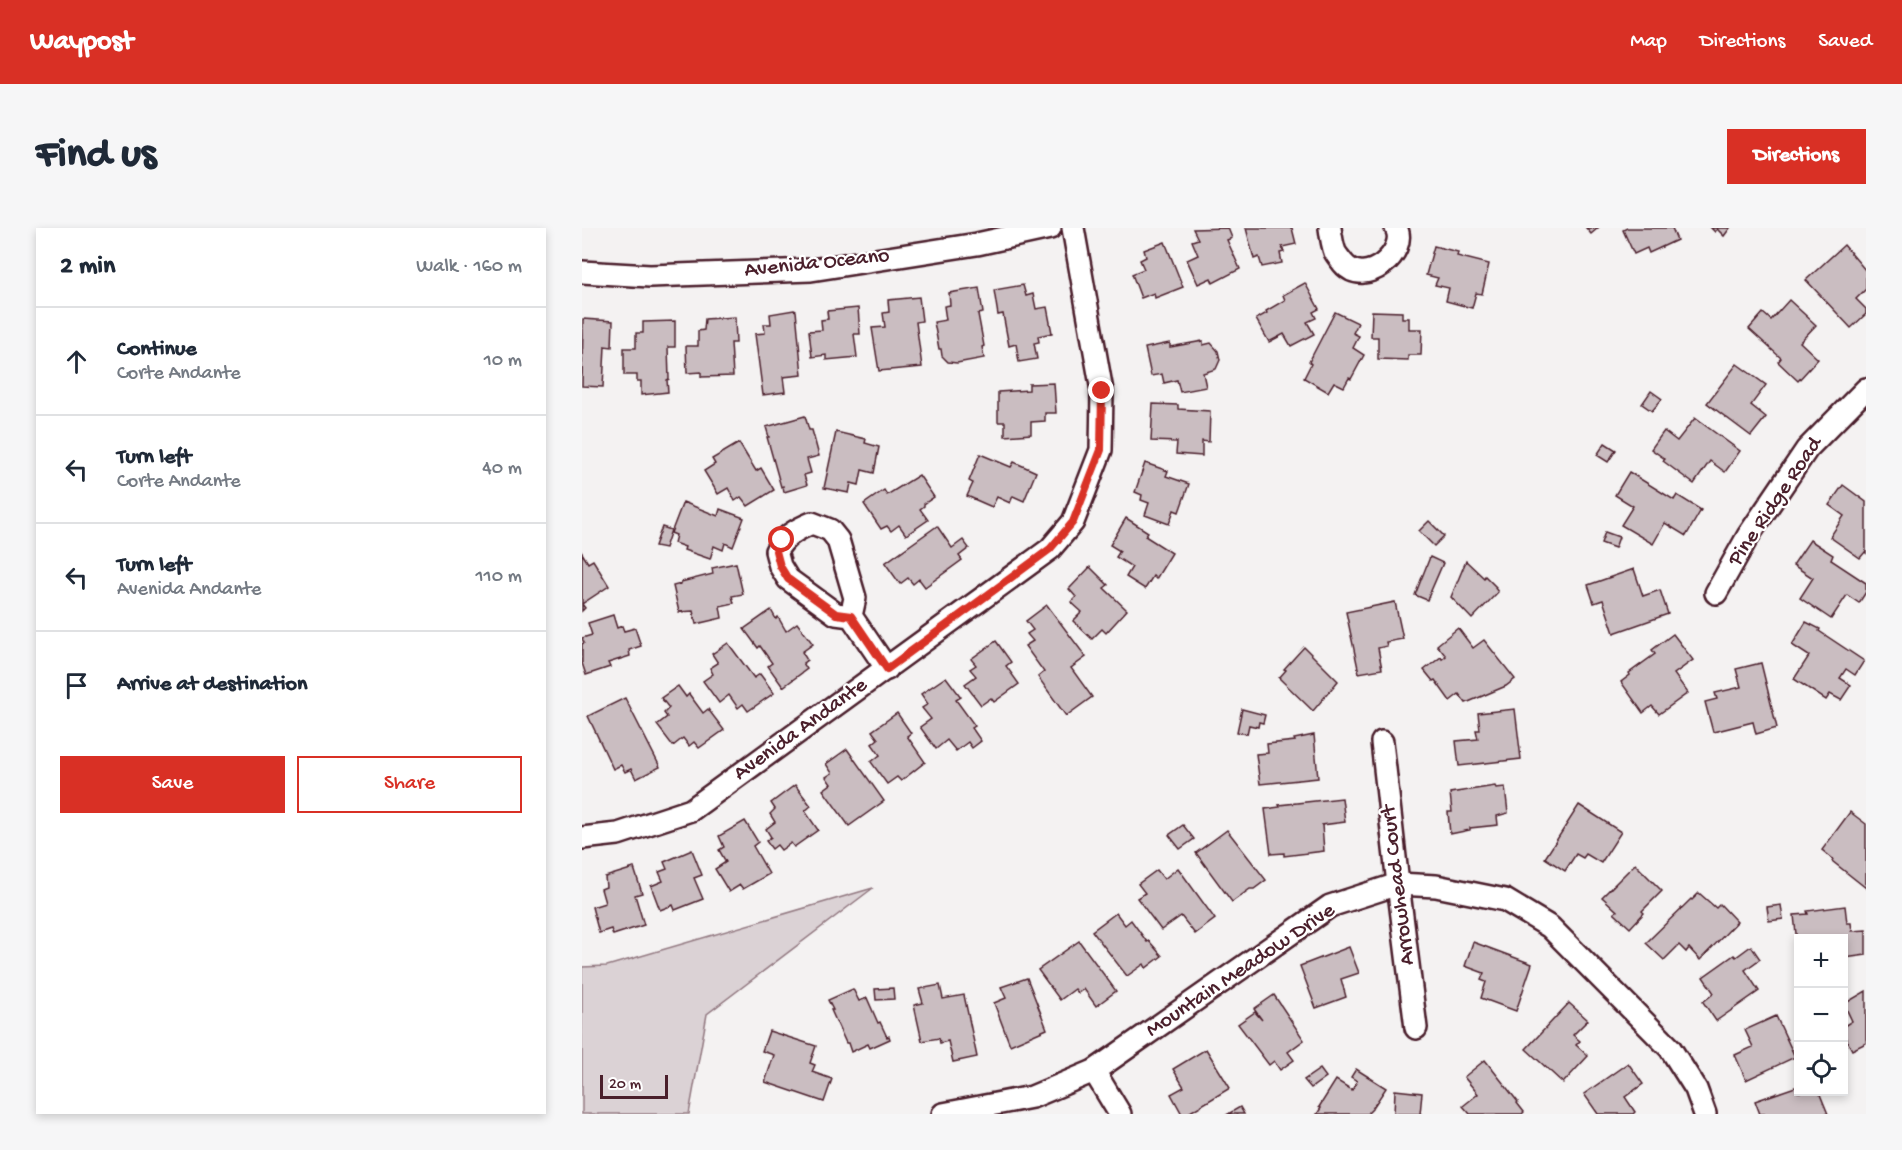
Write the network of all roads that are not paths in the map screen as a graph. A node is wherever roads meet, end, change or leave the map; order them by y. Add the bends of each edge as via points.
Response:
1 (1050, 228) edge
2 (1073, 228) edge
3 (1330, 228) edge
4 (1396, 228) edge
5 (582, 272) edge
6 (1866, 389) edge
7 (1716, 593) dead end
8 (851, 616) dead end
9 (887, 669) junction
10 (1382, 742) dead end
11 (582, 838) edge
12 (1398, 884) junction
13 (1416, 1028) dead end
14 (1094, 1071) junction
15 (943, 1114) edge
16 (1120, 1114) edge
17 (1705, 1114) edge

1 - 5 street, Avenida Oceano via 811,270 650,276
2 - 9 street, Avenida Andante via 1102,391 1101,450 1073,522 1050,549
3 - 4 street via 1335,253 1348,269 1362,273 1388,261 1396,247
6 - 7 street, Pine Ridge Road via 1807,449 1748,536
8 - 9 street
9 - 11 street, Avenida Andante via 691,810 618,834
10 - 12 street, Arrowhead Court
12 - 13 street, Arrowhead Court
12 - 14 street, Mountain Meadow Drive via 1330,906
12 - 17 street, Mountain Meadow Drive via 1436,886 1505,900 1550,927 1670,1048 1696,1089
14 - 15 street, Mountain Meadow Drive via 1032,1097
14 - 16 street

